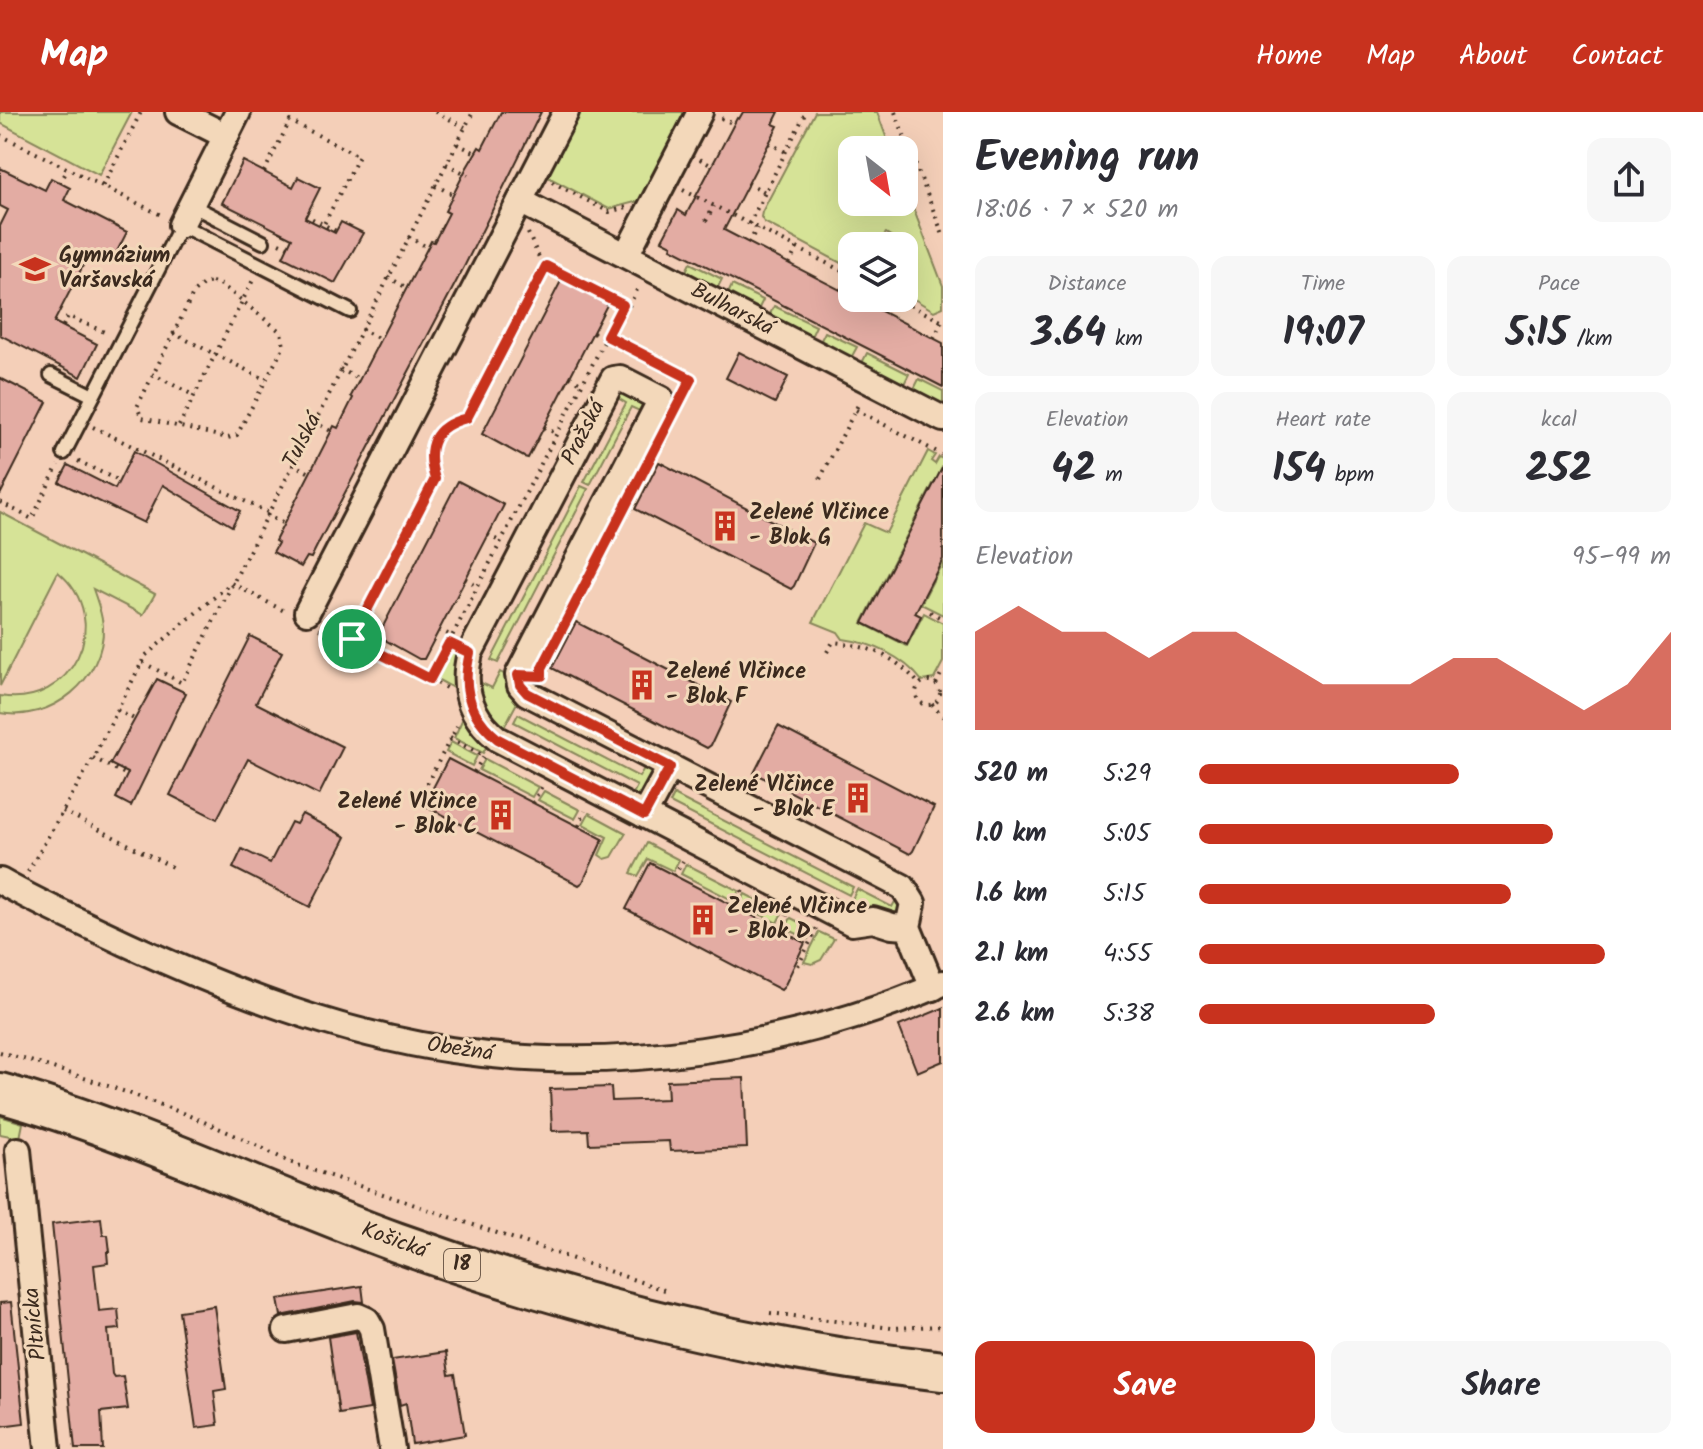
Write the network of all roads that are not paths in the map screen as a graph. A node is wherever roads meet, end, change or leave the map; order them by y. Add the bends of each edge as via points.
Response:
1 (178, 112) edge
2 (238, 112) edge
3 (566, 112) edge
4 (700, 112) edge
5 (226, 136) junction
6 (520, 201) junction
7 (186, 215) junction
8 (263, 242) dead end
9 (626, 255) junction
10 (350, 311) dead end
11 (51, 375) dead end
12 (93, 396) junction
13 (932, 414) edge
14 (64, 453) road end
15 (305, 618) road end
16 (670, 767) junction
17 (644, 815) junction
18 (7, 885) edge
19 (908, 927) junction
20 (938, 986) edge
21 (0, 1093) edge
22 (18, 1150) dead end
23 (286, 1330) dead end
24 (943, 1371) edge
25 (48, 1449) edge
26 (392, 1449) edge

1 - 5 street
2 - 5 street
3 - 6 street
4 - 9 street
5 - 7 street
6 - 9 street, Bulharská
6 - 15 street
7 - 8 lane
7 - 10 lane
7 - 12 lane
9 - 13 street, Bulharská
11 - 12 lane
12 - 14 lane
16 - 17 street
16 - 17 street, Pražská via 527,693 518,675 661,399 620,378 609,385 457,644 471,706 482,726
16 - 19 street, Pražská via 903,887 913,903
17 - 19 street, Pražská via 852,923 873,920
18 - 20 street, Obežná via 261,1001 406,1042 499,1056 595,1059 723,1048 879,1009
19 - 20 street, Pražská
21 - 24 main road, Košická / 18 via 394,1241 619,1313 741,1341
22 - 25 street, Pltnícka
23 - 26 street via 358,1316 367,1320

